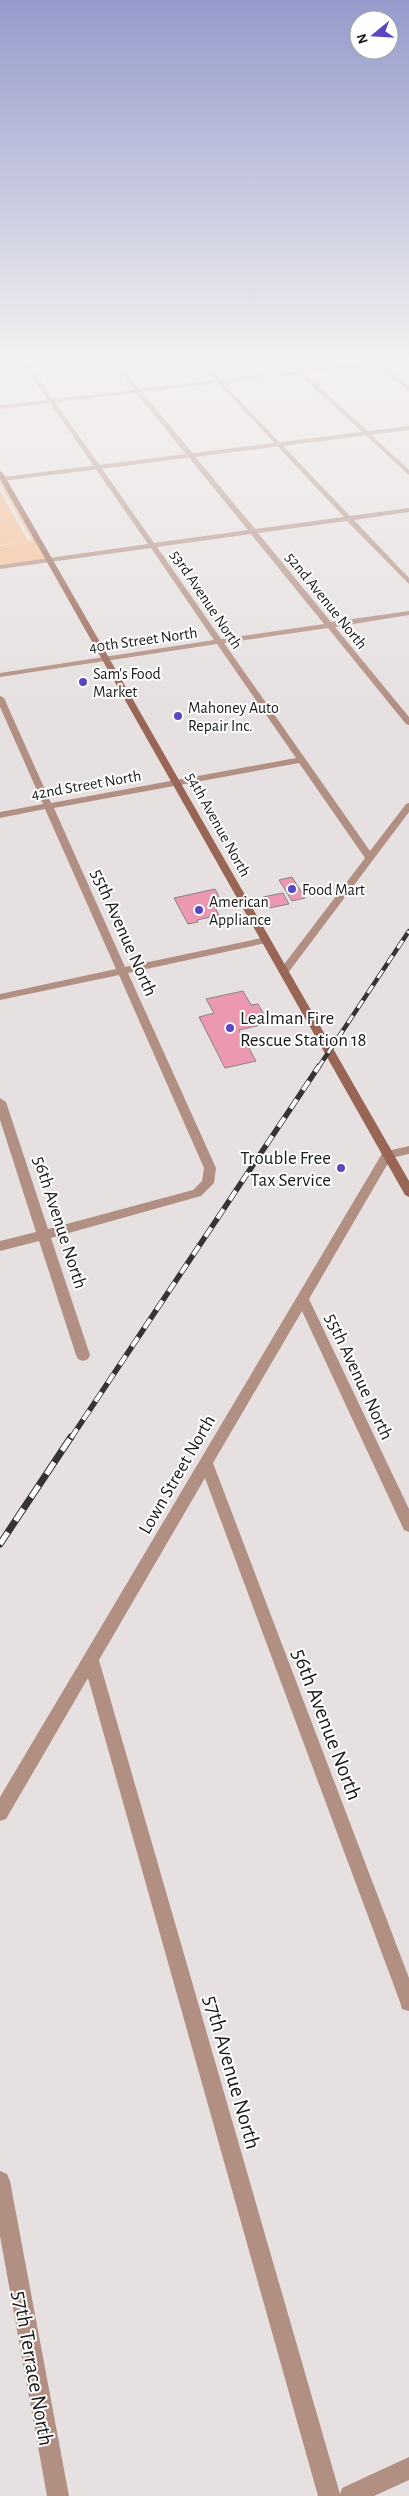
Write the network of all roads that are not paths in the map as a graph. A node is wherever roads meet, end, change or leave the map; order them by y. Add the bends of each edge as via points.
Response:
1 (35, 473) edge
2 (104, 473) edge
3 (205, 473) edge
4 (307, 473) edge
5 (1, 477) edge
6 (409, 510) edge
7 (349, 518) junction
8 (254, 532) junction
9 (154, 546) junction
10 (50, 560) junction
11 (0, 567) edge
12 (409, 582) edge
13 (409, 613) edge
14 (329, 625) junction
15 (219, 642) junction
16 (107, 658) junction
17 (0, 675) edge
18 (0, 698) edge
19 (409, 722) edge
20 (300, 760) junction
21 (177, 782) junction
22 (48, 806) junction
23 (409, 806) edge
24 (0, 815) edge
25 (369, 857) junction
26 (266, 940) junction
27 (122, 971) junction
28 (284, 972) junction
29 (0, 997) edge
30 (0, 1102) edge
31 (409, 1150) edge
32 (388, 1155) junction
33 (409, 1192) edge
34 (45, 1235) junction
35 (0, 1246) edge
36 (302, 1298) junction
37 (83, 1355) dead end
38 (206, 1462) junction
39 (409, 1525) edge
40 (91, 1660) junction
41 (0, 1814) edge
42 (409, 2002) edge
43 (0, 2181) edge
44 (409, 2468) edge
45 (58, 2496) edge
46 (329, 2496) edge
47 (350, 2496) edge

1 - 5 street
2 - 9 street, 53rd Avenue North
3 - 8 street, 52nd Avenue North
4 - 7 street
5 - 10 main road, 54th Avenue North
6 - 7 street
7 - 8 street
7 - 12 street
8 - 9 street
8 - 14 street, 52nd Avenue North
9 - 10 street
9 - 15 street, 53rd Avenue North
10 - 11 street
10 - 16 main road, 54th Avenue North
13 - 14 street, 40th Street North
14 - 15 street, 40th Street North
14 - 19 street, 52nd Avenue North
15 - 16 street, 40th Street North
15 - 20 street, 53rd Avenue North
16 - 17 street, 40th Street North
16 - 21 main road, 54th Avenue North
18 - 22 street, 55th Avenue North
20 - 21 street, 42nd Street North
20 - 25 street, 53rd Avenue North
21 - 22 street, 42nd Street North
21 - 26 main road, 54th Avenue North
22 - 24 street, 42nd Street North
22 - 27 street, 55th Avenue North
23 - 25 street
25 - 28 street
26 - 27 street
26 - 28 main road, 54th Avenue North
27 - 29 street
27 - 34 street, 55th Avenue North via 198,1138 210,1168 208,1183 197,1193 176,1200
28 - 32 main road, 54th Avenue North
30 - 34 street, 56th Avenue North
31 - 32 street
32 - 33 main road, 54th Avenue North
32 - 36 street, Lown Street North
34 - 35 street
34 - 37 street, 56th Avenue North
36 - 38 street, Lown Street North
36 - 39 street, 55th Avenue North
38 - 40 street, Lown Street North
38 - 42 street, 56th Avenue North
40 - 41 street, Lown Street North
40 - 46 street, 57th Avenue North
43 - 45 street, 57th Terrace North
44 - 47 street

